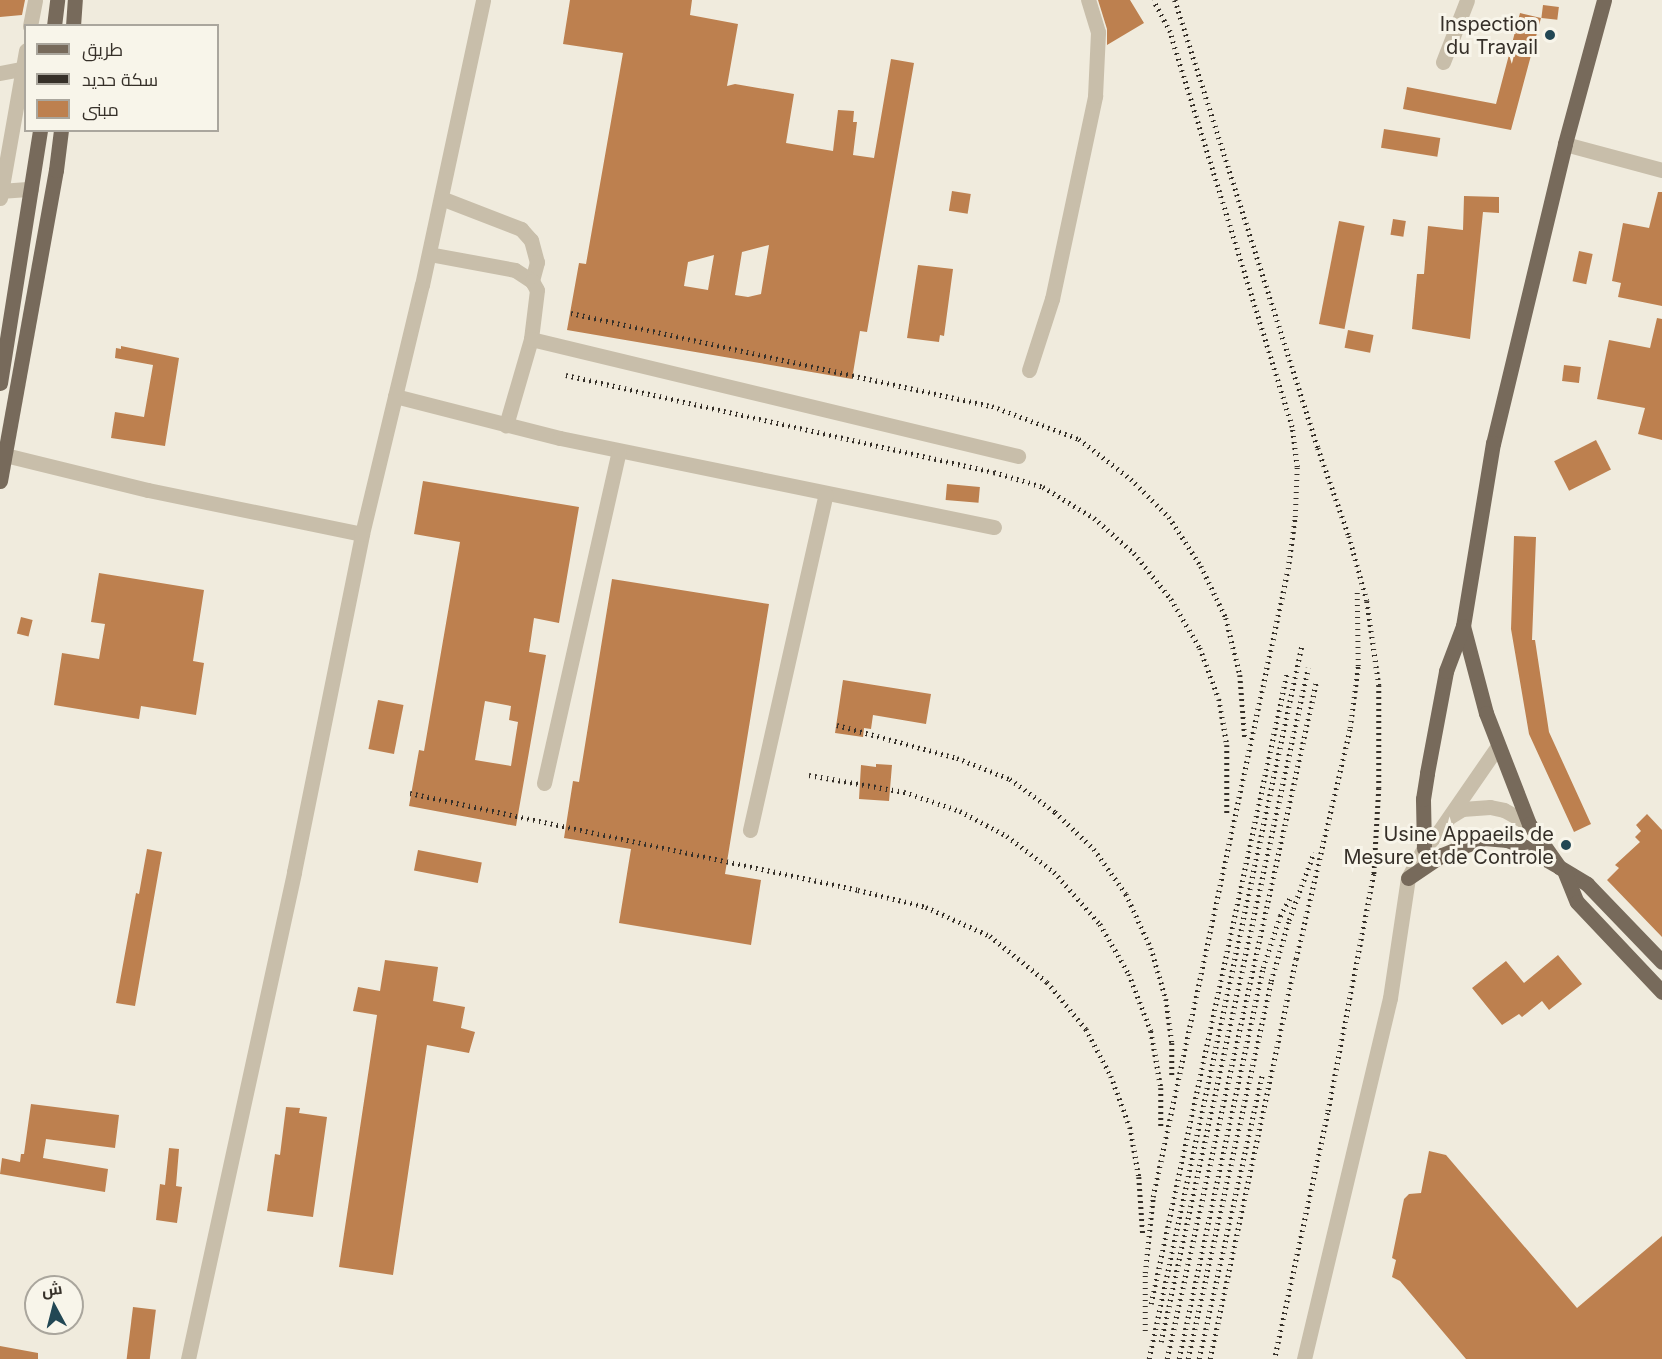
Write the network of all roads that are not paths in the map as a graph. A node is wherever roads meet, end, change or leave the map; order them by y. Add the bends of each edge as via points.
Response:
1 (35, 0) edge
2 (57, 0) edge
3 (75, 0) edge
4 (483, 0) edge
5 (1088, 0) edge
6 (1467, 0) edge
7 (1604, 0) edge
8 (30, 24) edge
9 (54, 24) edge
10 (73, 24) edge
11 (1443, 62) dead end
12 (24, 69) edge
13 (0, 73) edge
14 (40, 132) edge
15 (61, 132) edge
16 (1565, 144) junction
17 (1662, 170) edge
18 (31, 189) junction
19 (0, 193) edge
20 (441, 198) junction
21 (429, 254) junction
22 (532, 280) junction
23 (531, 339) junction
24 (1029, 370) dead end
25 (0, 383) edge
26 (395, 396) junction
27 (506, 424) junction
28 (619, 451) junction
29 (5, 455) junction
30 (1017, 456) dead end
31 (0, 481) edge
32 (826, 494) junction
33 (994, 527) dead end
34 (362, 534) junction
35 (1463, 626) junction
36 (1498, 746) junction
37 (544, 783) dead end
38 (1449, 818) junction
39 (1529, 824) junction
40 (750, 830) dead end
41 (1424, 848) junction
42 (1562, 870) junction
43 (1408, 878) junction
44 (1662, 962) edge
45 (1662, 992) edge
46 (188, 1359) edge
47 (1305, 1359) edge

1 - 8 street
2 - 9 main road
3 - 10 main road
4 - 20 street
5 - 24 street via 1098,32 1095,96 1052,299
6 - 11 street
7 - 16 main road
12 - 13 street
12 - 19 street
14 - 18 main road
15 - 29 main road
16 - 17 street
16 - 35 main road via 1493,443
18 - 19 street
18 - 25 main road
20 - 21 street
20 - 22 street via 521,229 531,240 537,262
21 - 22 street via 515,270
21 - 26 street
22 - 23 street via 537,290
23 - 27 street
23 - 30 street
26 - 27 street
26 - 34 street
27 - 28 street
28 - 32 street
28 - 37 street
29 - 31 main road
29 - 34 street via 148,490
32 - 33 street
32 - 40 street
34 - 46 street via 294,872
35 - 36 main road
35 - 41 main road via 1446,671 1426,780
36 - 38 street
36 - 39 main road
38 - 39 street via 1462,809 1490,807
38 - 41 street
39 - 42 main road
41 - 43 street
42 - 43 main road via 1523,846 1484,838 1442,855
42 - 44 main road via 1587,884
42 - 45 main road via 1578,902
43 - 47 street via 1390,998

